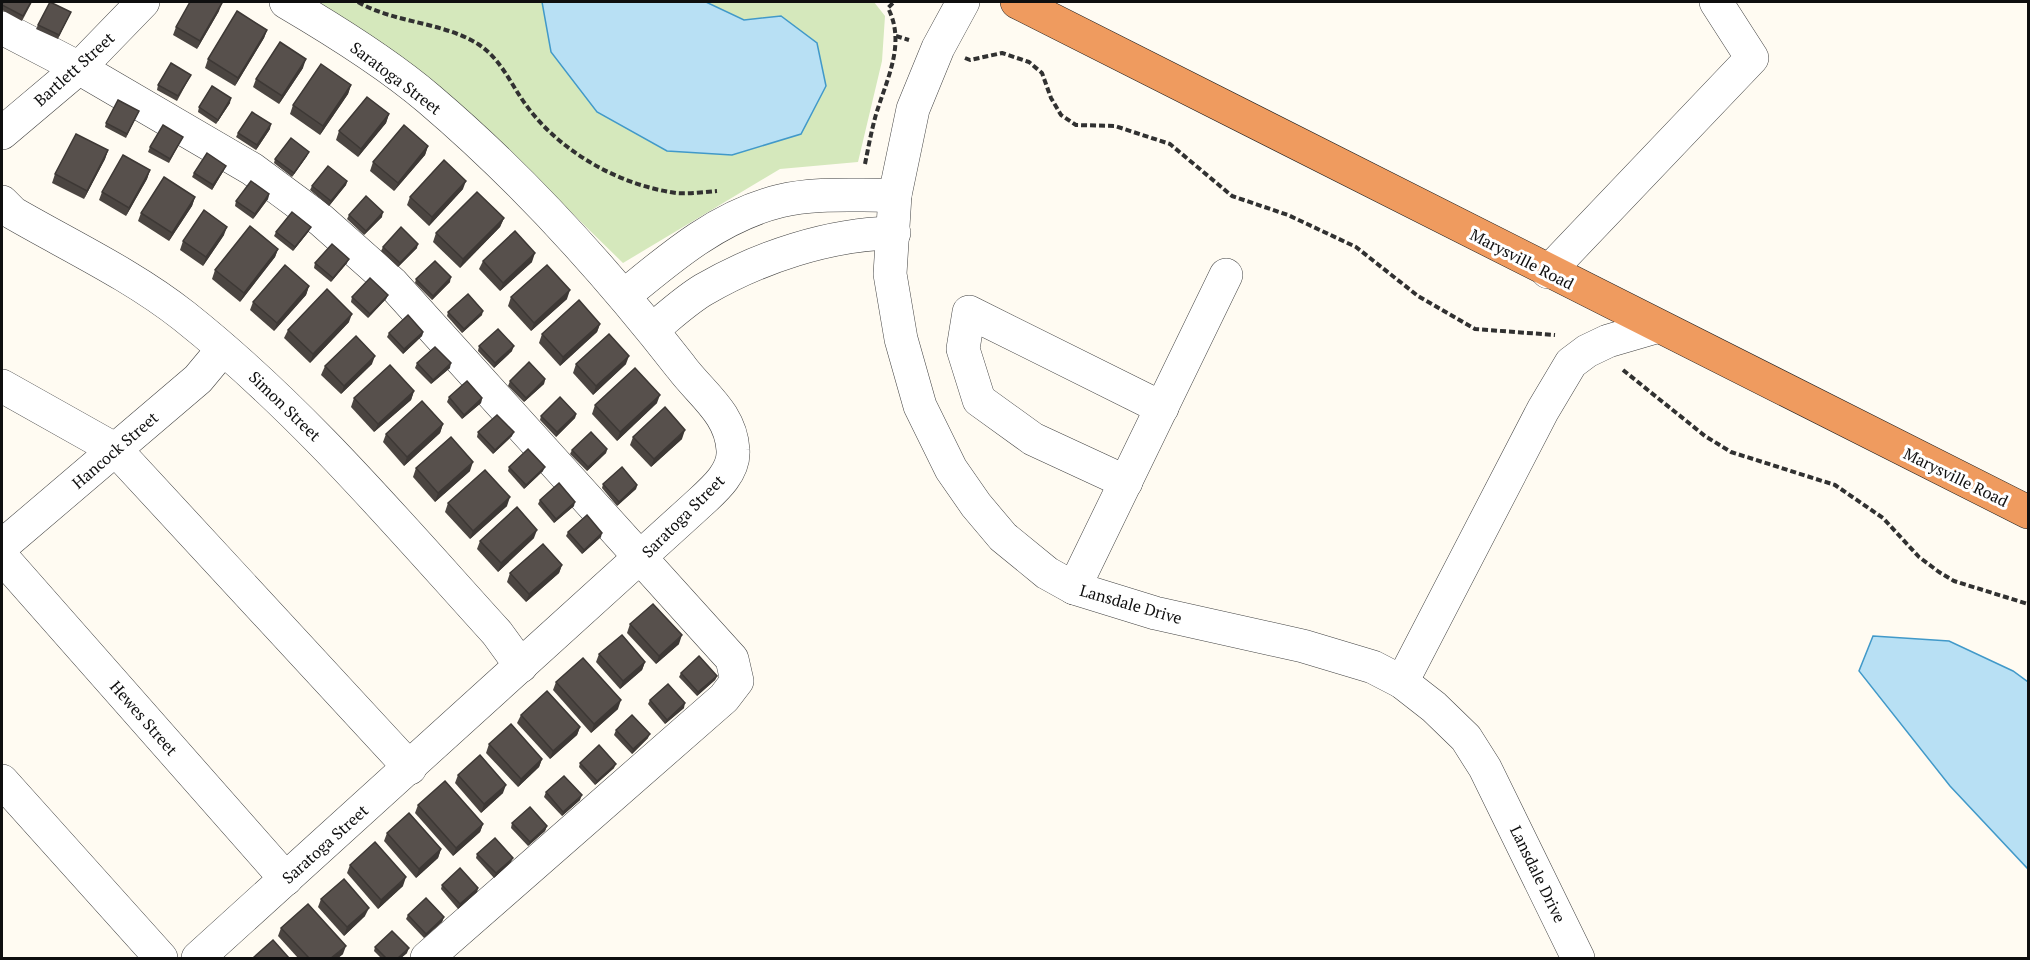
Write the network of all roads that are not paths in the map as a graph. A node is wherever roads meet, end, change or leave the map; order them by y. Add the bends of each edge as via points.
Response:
1 (142, 2) edge
2 (286, 2) edge
3 (963, 2) edge
4 (1017, 2) edge
5 (1716, 2) edge
6 (2, 28) edge
7 (79, 68) junction
8 (2, 133) edge
9 (895, 195) junction
10 (2, 202) edge
11 (894, 234) junction
12 (1548, 272) junction
13 (1226, 275) dead end
14 (624, 296) junction
15 (1656, 327) junction
16 (652, 329) junction
17 (223, 349) junction
18 (2, 386) edge
19 (1162, 408) junction
20 (116, 450) junction
21 (1126, 482) junction
22 (2028, 512) edge
23 (2, 546) edge
24 (2, 557) edge
25 (642, 557) junction
26 (1074, 588) junction
27 (522, 666) junction
28 (1402, 682) junction
29 (410, 768) junction
30 (2, 781) edge
31 (286, 879) junction
32 (161, 958) edge
33 (198, 958) edge
34 (427, 958) edge
35 (1578, 958) edge

1 - 7 street, Bartlett Street
2 - 14 street, Saratoga Street via 428,98 508,172
3 - 9 street, Lansdale Drive via 938,48 913,109
4 - 12 highway, Marysville Road
5 - 12 street via 1752,58
6 - 7 street
7 - 8 street, Bartlett Street
7 - 25 street via 252,169 321,220 392,283
9 - 11 street, Lansdale Drive
9 - 14 street via 810,197 781,201 743,214 706,232
10 - 17 street, Simon Street via 13,213 148,290
11 - 16 street via 865,234 804,248 740,271 701,291
11 - 26 street, Lansdale Drive via 890,274 901,339 920,406 951,469 1004,537 1047,573
12 - 15 highway, Marysville Road
13 - 19 street
14 - 16 street, Saratoga Street
15 - 22 highway, Marysville Road
15 - 28 street via 1608,341 1571,363
16 - 25 street, Saratoga Street via 682,370 716,406 731,433 734,453 719,484
17 - 20 street, Hancock Street via 198,379
17 - 27 street, Simon Street via 302,419 498,633
18 - 20 street
19 - 21 street
19 - 21 street via 969,312 963,349 979,400 1033,439
20 - 23 street, Hancock Street
20 - 29 street
21 - 26 street
24 - 31 street, Hewes Street
25 - 27 street, Saratoga Street
25 - 34 street via 732,659 737,681 724,698
26 - 28 street, Lansdale Drive via 1155,613 1313,649 1373,667
27 - 29 street, Saratoga Street
28 - 35 street, Lansdale Drive via 1434,707 1476,753
29 - 31 street, Saratoga Street
30 - 32 street
31 - 33 street, Saratoga Street

